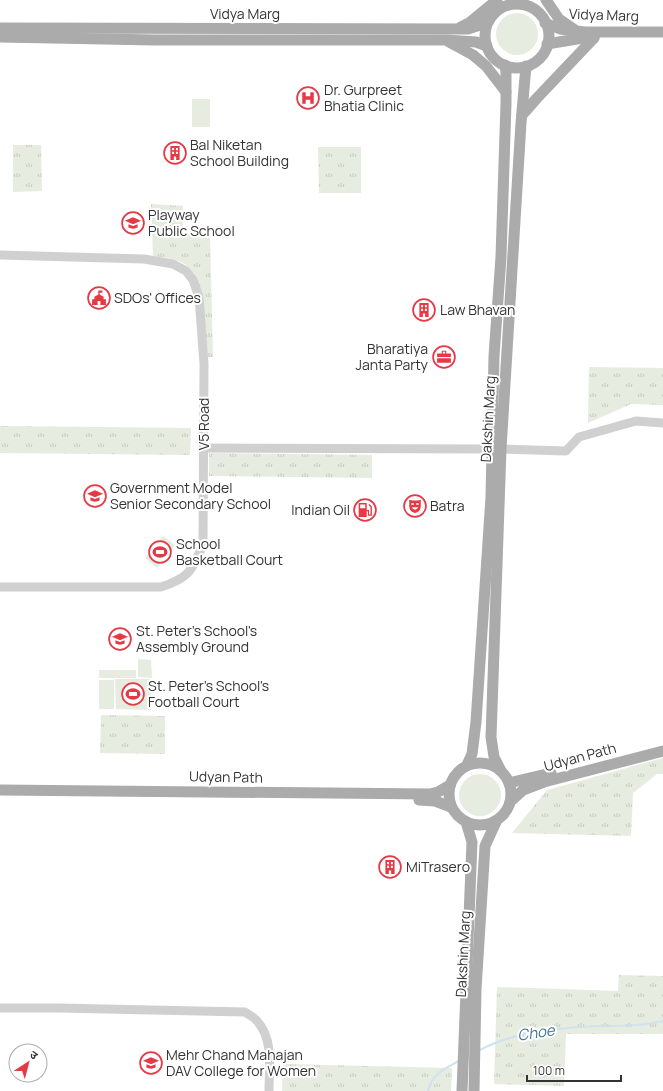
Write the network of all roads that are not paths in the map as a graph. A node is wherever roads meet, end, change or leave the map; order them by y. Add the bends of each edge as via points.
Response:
1 (546, 0) edge
2 (504, 2) edge
3 (532, 4) edge
4 (489, 20) junction
5 (545, 23) junction
6 (0, 28) edge
7 (457, 29) junction
8 (575, 30) junction
9 (663, 32) edge
10 (0, 37) edge
11 (594, 38) junction
12 (663, 39) edge
13 (446, 40) junction
14 (547, 44) junction
15 (487, 46) junction
16 (505, 65) junction
17 (526, 66) junction
18 (506, 92) junction
19 (522, 114) junction
20 (0, 255) edge
21 (663, 423) edge
22 (204, 448) junction
23 (497, 449) junction
24 (0, 587) edge
25 (663, 744) edge
26 (663, 751) edge
27 (467, 766) junction
28 (501, 772) junction
29 (509, 783) junction
30 (450, 785) junction
31 (0, 790) edge
32 (0, 796) edge
33 (510, 802) junction
34 (451, 807) junction
35 (466, 822) junction
36 (496, 822) junction
37 (0, 1008) edge
38 (269, 1091) edge
39 (462, 1091) edge
40 (474, 1091) edge

1 - 8 main road via 559,19
2 - 3 main road
2 - 4 main road
2 - 7 main road
3 - 5 main road
4 - 7 main road, Vidya Marg via 468,29
4 - 15 main road via 485,30
5 - 8 main road, Vidya Marg via 560,29
5 - 14 main road via 548,33
6 - 7 main road, Vidya Marg
8 - 9 main road, Vidya Marg
10 - 13 main road, Vidya Marg
11 - 12 main road, Vidya Marg
11 - 14 main road, Vidya Marg
11 - 19 main road
13 - 15 main road, Vidya Marg via 476,42
13 - 18 main road via 479,59
14 - 17 main road via 540,58
15 - 16 main road via 496,59
16 - 17 main road
16 - 18 main road, Dakshin Marg
17 - 19 main road, Dakshin Marg
18 - 23 main road, Dakshin Marg via 501,258 494,356
19 - 23 main road, Dakshin Marg
20 - 22 street, V5 Road via 144,259 173,264 186,271 198,297 204,364
21 - 23 street via 636,421 579,437 566,451
22 - 23 street
22 - 24 street, V5 Road via 203,544 187,576 161,587
23 - 27 main road, Dakshin Marg via 491,497 476,722 472,754
23 - 28 main road, Dakshin Marg via 490,737 494,757
25 - 29 main road, Udyan Path
26 - 33 main road, Udyan Path via 544,782 523,790
27 - 28 main road via 484,763
27 - 30 main road via 453,778
28 - 29 main road
29 - 33 main road
30 - 31 main road, Udyan Path via 430,794
30 - 34 main road
32 - 34 main road, Udyan Path via 425,800
33 - 36 main road via 505,813
34 - 35 main road
35 - 36 main road via 476,826
35 - 39 main road, Dakshin Marg via 472,842
36 - 40 main road, Dakshin Marg via 484,846 476,989
37 - 38 street via 244,1012 257,1021 265,1032 269,1047

